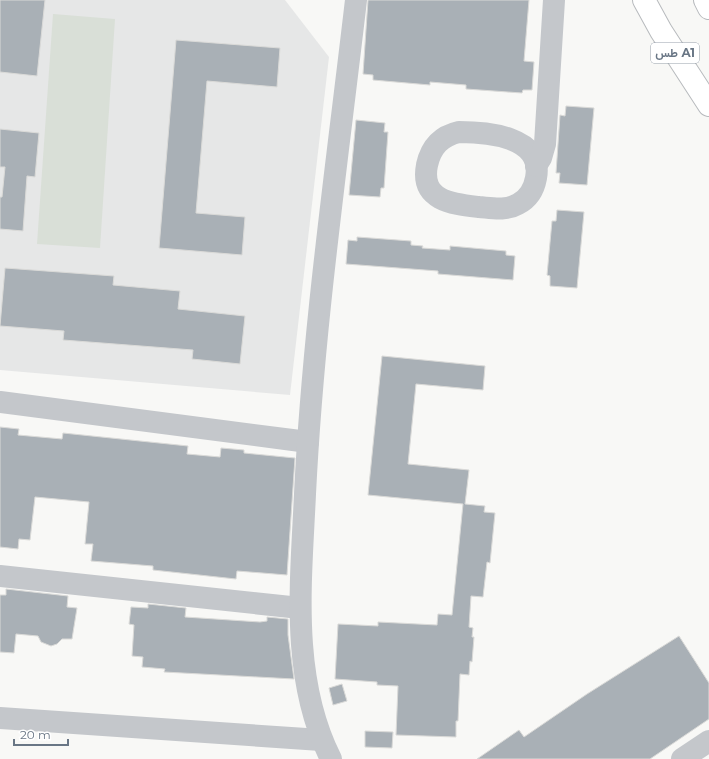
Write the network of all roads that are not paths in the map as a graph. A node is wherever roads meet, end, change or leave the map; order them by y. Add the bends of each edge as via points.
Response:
1 (356, 0) edge
2 (554, 0) edge
3 (644, 0) edge
4 (705, 0) edge
5 (709, 8) edge
6 (709, 105) edge
7 (536, 166) junction
8 (0, 402) edge
9 (308, 442) junction
10 (0, 576) edge
11 (300, 608) junction
12 (0, 718) edge
13 (321, 740) junction
14 (709, 741) edge
15 (331, 759) edge
16 (682, 759) edge

1 - 9 street via 314,364
2 - 7 street via 544,144
3 - 6 highway, طس A1
4 - 5 highway
7 - 7 street via 529,151 517,141 459,132 445,137 432,149 428,158 426,178 431,190 445,202 502,209 526,199 535,183
8 - 9 street
9 - 11 street
10 - 11 street
11 - 13 street via 311,707
12 - 13 street
13 - 15 street
14 - 16 street

